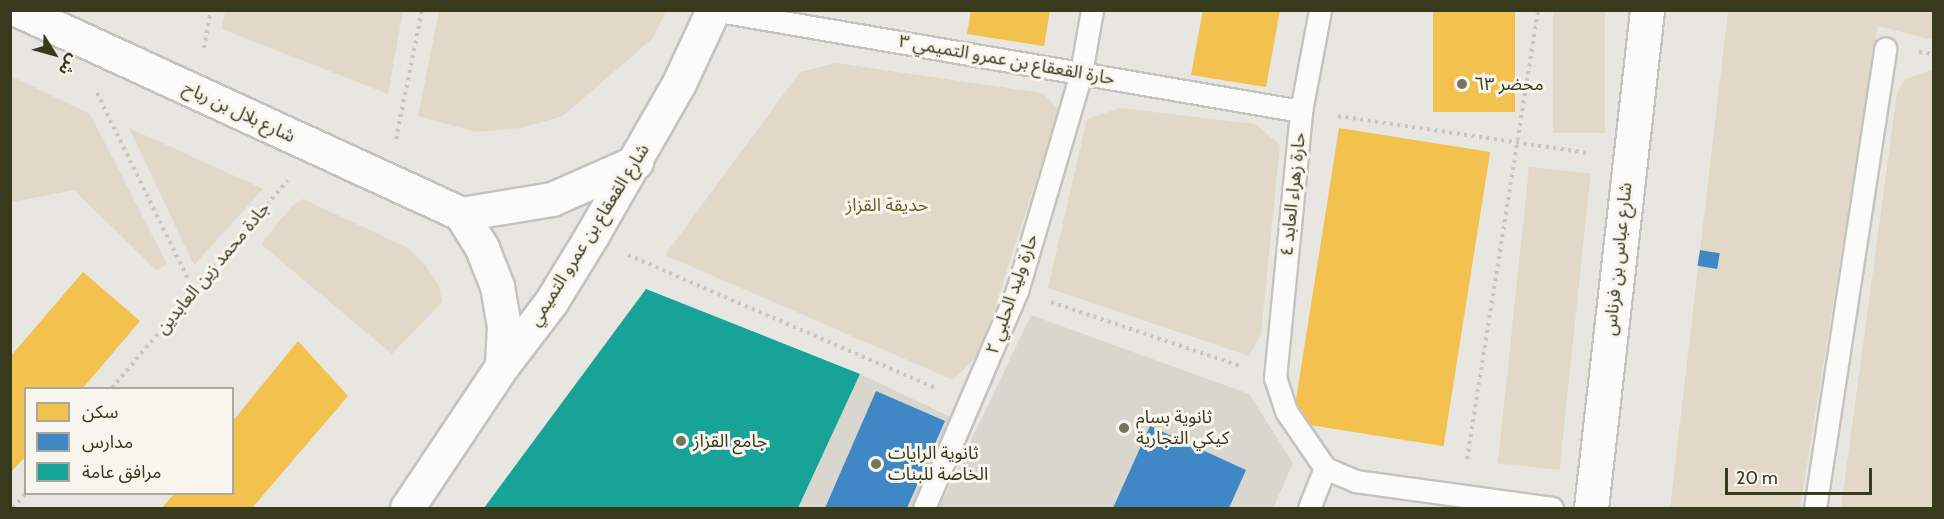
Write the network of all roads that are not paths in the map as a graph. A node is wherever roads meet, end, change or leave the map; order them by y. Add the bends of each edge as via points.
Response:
1 (18, 10) edge
2 (713, 10) edge
3 (1092, 10) edge
4 (1320, 10) edge
5 (1647, 10) edge
6 (1885, 48) dead end
7 (1081, 73) junction
8 (1301, 111) junction
9 (636, 162) junction
10 (461, 214) junction
11 (502, 366) junction
12 (1325, 468) junction
13 (408, 508) edge
14 (924, 508) edge
15 (1309, 508) edge
16 (1552, 508) edge
17 (1591, 508) edge
18 (1815, 508) edge

1 - 10 main road, شارع بلال بن رباح
2 - 7 lane, حارة القعقاع بن عمرو التميمي ٣
2 - 9 main road, شارع القعقاع بن عمرو التميمي
3 - 7 lane, حارة وليد الحلبي ٢
4 - 8 lane, حارة زهراء العابد ٤
5 - 17 main road, شارع عباس بن فرناس
6 - 18 lane
7 - 8 lane, حارة القعقاع بن عمرو التميمي ٣
7 - 14 lane, حارة وليد الحلبي ٢ via 1017,291
8 - 12 lane, حارة زهراء العابد ٤ via 1275,378 1286,411
9 - 10 main road via 552,199
9 - 11 main road, شارع القعقاع بن عمرو التميمي via 551,302
10 - 11 main road via 482,248 497,286 504,326
11 - 13 main road, شارع القعقاع بن عمرو التميمي
12 - 15 lane
12 - 16 lane via 1355,481

